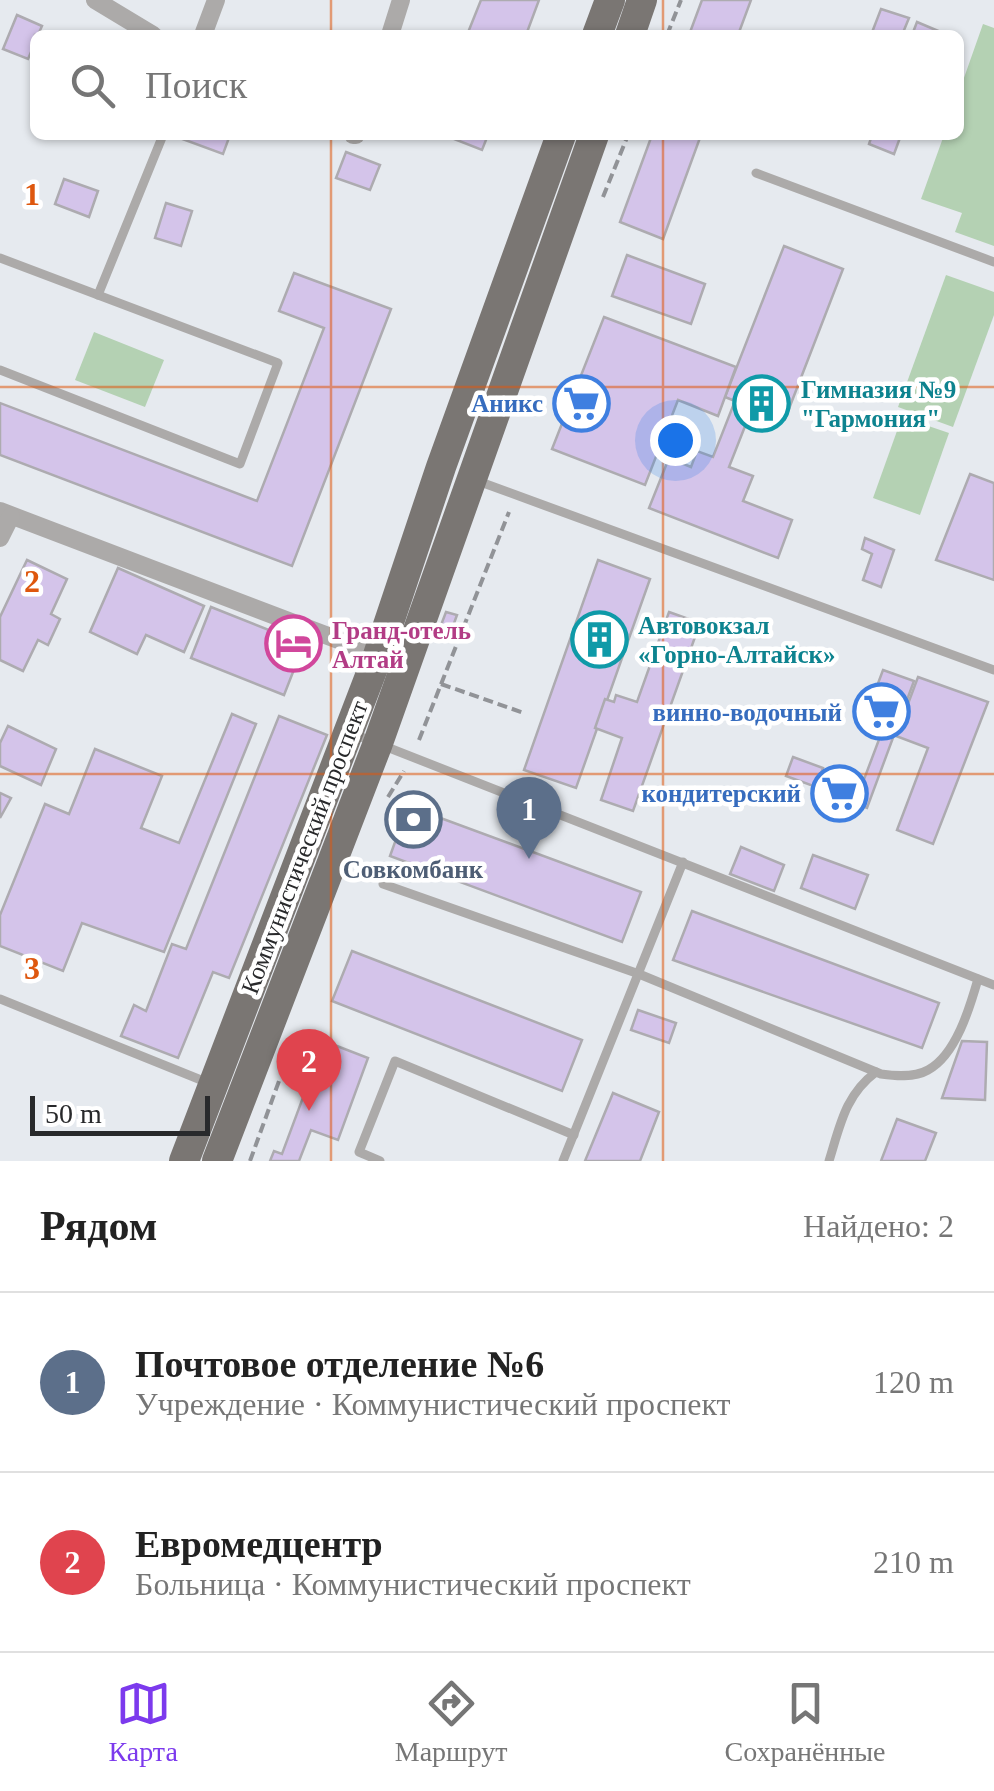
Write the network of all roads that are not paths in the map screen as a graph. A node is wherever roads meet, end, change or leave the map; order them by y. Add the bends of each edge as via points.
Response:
1 (95, 0) edge
2 (216, 0) edge
3 (402, 0) edge
4 (610, 0) edge
5 (642, 0) edge
6 (145, 30) edge
7 (205, 30) edge
8 (392, 30) edge
9 (599, 30) edge
10 (632, 30) edge
11 (161, 140) edge
12 (559, 140) edge
13 (592, 140) edge
14 (756, 173) dead end
15 (0, 258) edge
16 (994, 262) edge
17 (98, 294) junction
18 (0, 370) edge
19 (441, 468) junction
20 (470, 478) junction
21 (6, 514) edge
22 (0, 538) edge
23 (378, 655) junction
24 (994, 670) edge
25 (348, 732) junction
26 (378, 743) junction
27 (682, 862) junction
28 (383, 884) dead end
29 (639, 974) junction
30 (978, 979) junction
31 (994, 985) edge
32 (0, 999) edge
33 (876, 1072) junction
34 (213, 1084) junction
35 (574, 1135) junction
36 (184, 1161) edge
37 (217, 1161) edge
38 (380, 1161) edge
39 (563, 1161) edge
40 (829, 1161) edge

1 - 6 street
2 - 7 street
3 - 8 street
4 - 9 main road
5 - 10 main road
11 - 17 lane
12 - 19 main road, Коммунистический проспект
13 - 20 main road, Коммунистический проспект
14 - 16 lane
15 - 17 lane
17 - 18 lane via 278,363 240,464
19 - 20 lane
19 - 23 main road, Коммунистический проспект
20 - 24 lane
20 - 26 main road, Коммунистический проспект
21 - 22 street
21 - 23 street
23 - 25 main road, Коммунистический проспект
25 - 26 lane
25 - 34 main road, Коммунистический проспект
26 - 27 lane
26 - 37 main road, Коммунистический проспект
27 - 29 lane
27 - 30 lane
28 - 29 lane
29 - 33 lane
29 - 35 lane
30 - 31 lane
30 - 33 lane via 949,1051 928,1070
32 - 34 lane
33 - 40 lane via 858,1086
34 - 36 main road, Коммунистический проспект
35 - 38 lane via 395,1061 359,1152
35 - 39 lane

